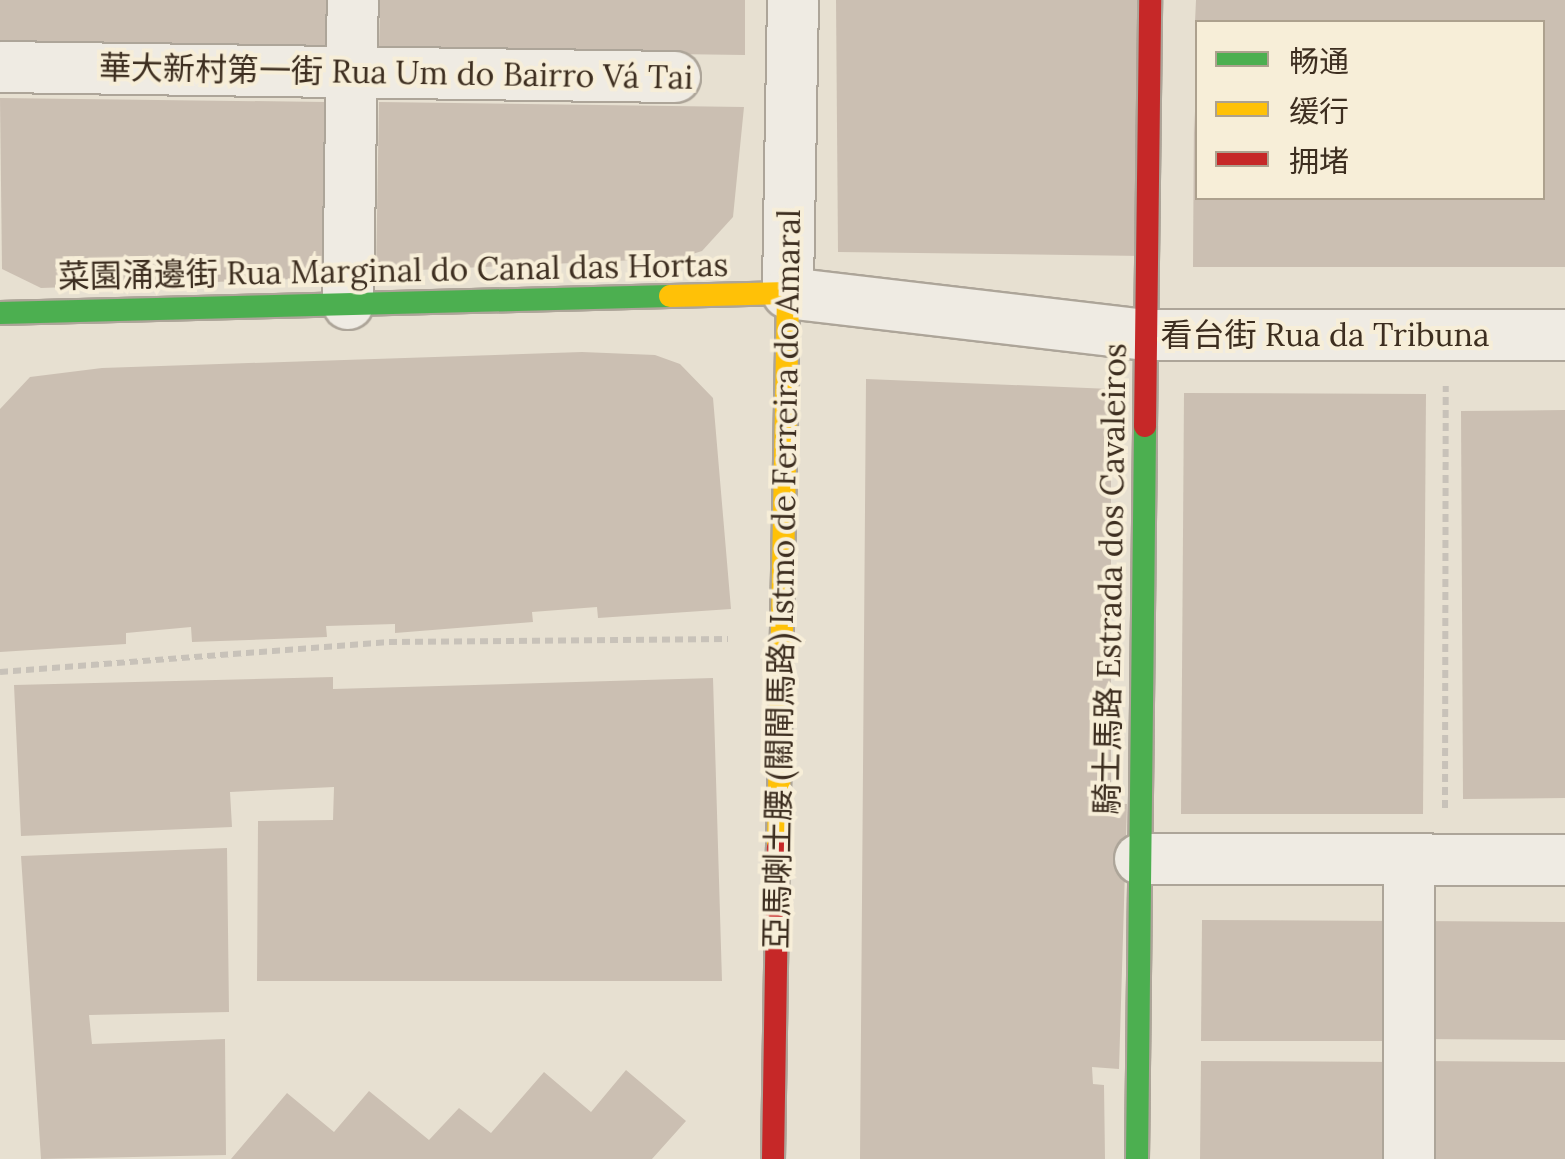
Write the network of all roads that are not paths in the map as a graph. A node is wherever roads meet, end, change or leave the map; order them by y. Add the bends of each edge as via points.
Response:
1 (353, 0) edge
2 (792, 0) edge
3 (1150, 0) edge
4 (0, 67) edge
5 (352, 72) junction
6 (676, 77) dead end
7 (788, 293) junction
8 (348, 304) junction
9 (0, 313) edge
10 (1147, 335) junction
11 (1565, 335) edge
12 (1140, 860) junction
13 (1427, 860) junction
14 (1565, 860) edge
15 (774, 1159) edge
16 (1137, 1159) edge
17 (1408, 1159) edge

1 - 5 street
2 - 7 street, 亞馬喇土腰 (關閘馬路) Istmo de Ferreira do Amaral
3 - 10 main road, 騎士馬路 Estrada dos Cavaleiros
4 - 5 street, 華大新村第一街 Rua Um do Bairro Vá Tai
5 - 6 street, 華大新村第一街 Rua Um do Bairro Vá Tai
5 - 8 street
7 - 8 main road, 菜園涌邊街 Rua Marginal do Canal das Hortas
7 - 10 street, 看台街 Rua da Tribuna
7 - 15 main road, 亞馬喇土腰 (關閘馬路) Istmo de Ferreira do Amaral
8 - 9 main road, 菜園涌邊街 Rua Marginal do Canal das Hortas
10 - 11 street, 看台街 Rua da Tribuna
10 - 12 main road, 騎士馬路 Estrada dos Cavaleiros
12 - 13 street
12 - 16 main road, 騎士馬路 Estrada dos Cavaleiros
13 - 14 street
13 - 17 street

